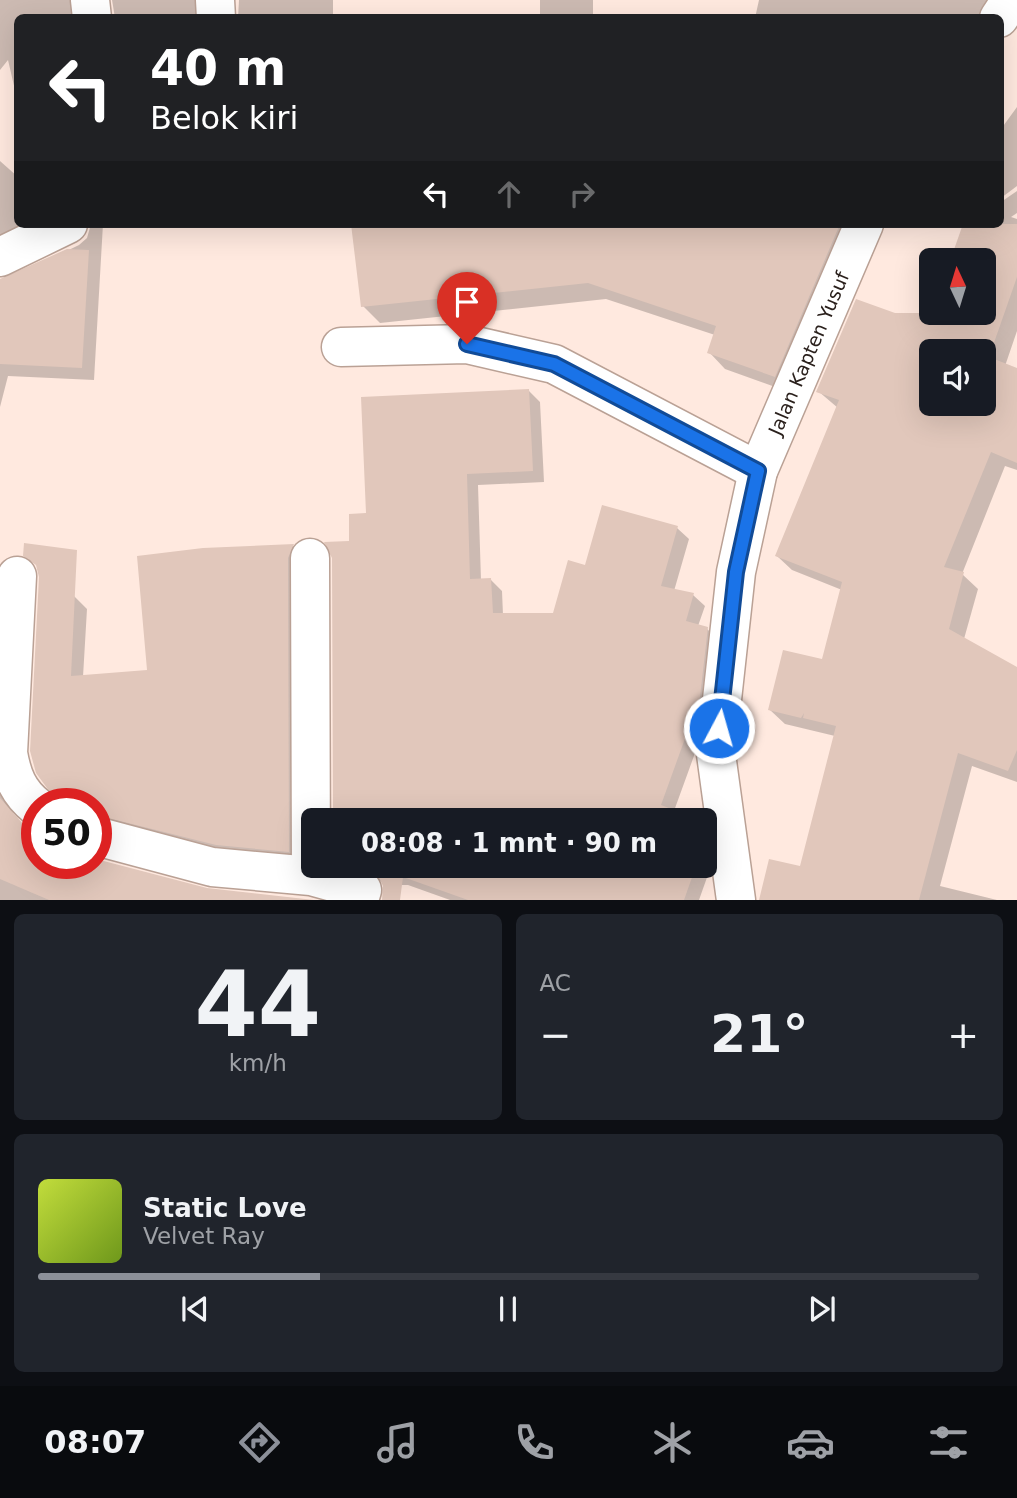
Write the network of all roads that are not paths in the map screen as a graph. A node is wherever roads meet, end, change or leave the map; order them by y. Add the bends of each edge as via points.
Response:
1 (60, 228) edge
2 (862, 228) edge
3 (0, 257) edge
4 (341, 347) dead end
5 (758, 471) junction
6 (310, 558) dead end
7 (17, 576) dead end
8 (21, 792) edge
9 (311, 808) edge
10 (112, 840) edge
11 (301, 875) edge
12 (318, 878) edge
13 (359, 900) edge
14 (736, 900) edge

1 - 3 street
2 - 5 street, Jalan Kapten Yusuf
4 - 5 street via 467,344 554,364
5 - 14 street, Jalan Kapten Yusuf via 736,572 716,754
6 - 9 street
7 - 8 street via 8,753
10 - 11 street via 212,867
12 - 13 street via 362,890

